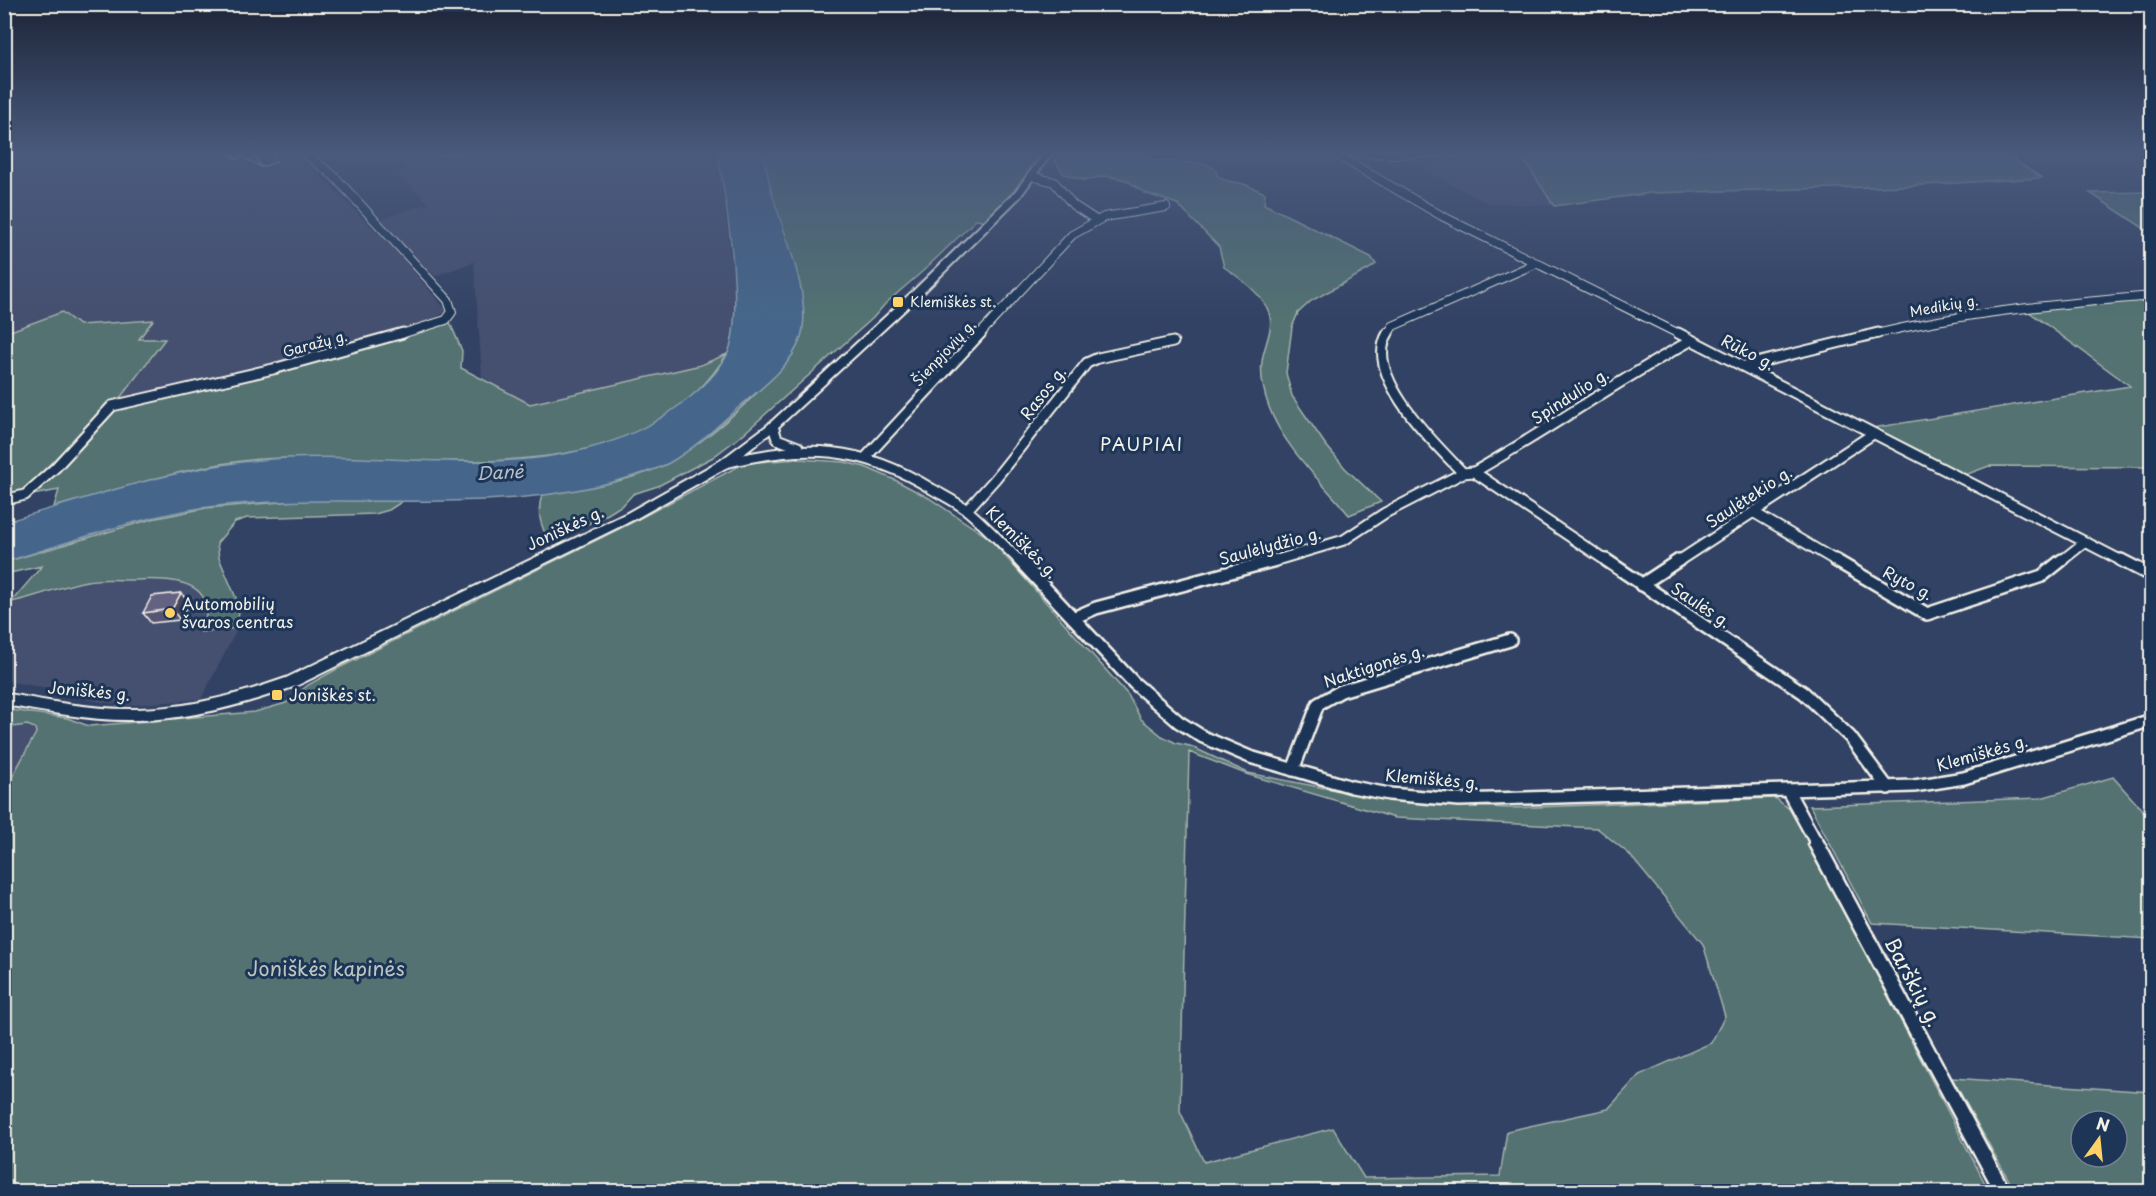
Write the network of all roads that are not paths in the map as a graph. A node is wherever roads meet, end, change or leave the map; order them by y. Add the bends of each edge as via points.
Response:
1 (364, 208) edge
2 (1004, 208) edge
3 (1077, 208) edge
4 (1162, 208) edge
5 (1428, 208) edge
6 (1096, 220) junction
7 (1537, 263) junction
8 (2151, 296) edge
9 (1692, 340) junction
10 (1173, 342) dead end
11 (1744, 366) junction
12 (773, 426) junction
13 (1874, 434) junction
14 (758, 439) junction
15 (778, 447) junction
16 (866, 457) junction
17 (725, 464) junction
18 (1469, 472) junction
19 (4, 500) edge
20 (967, 510) junction
21 (1753, 512) junction
22 (2085, 542) junction
23 (2151, 576) edge
24 (1641, 585) junction
25 (1072, 618) junction
26 (1510, 640) dead end
27 (4, 699) edge
28 (2151, 720) edge
29 (1293, 770) junction
30 (1888, 788) junction
31 (1788, 791) junction
32 (2002, 1191) edge

1 - 19 street, Garažų g. via 448,300 452,312 446,320 294,364 112,406 25,495
2 - 12 main road, Joniškės g.
3 - 6 street
4 - 6 street, Šienpjovių g.
5 - 7 street, Rūko g.
6 - 16 street, Šienpjovių g. via 1060,247
7 - 9 street, Rūko g.
7 - 18 street, Saulės g. via 1393,326 1382,339 1381,354 1401,403 1426,434
8 - 11 street, Medikių g. via 1928,321
9 - 11 street, Rūko g.
9 - 18 street, Spindulio g. via 1632,373 1546,430
10 - 20 street, Rasos g. via 1087,363
11 - 13 street, Rūko g.
12 - 14 main road, Joniškės g.
12 - 15 street
13 - 21 street, Saulėtekio g.
13 - 22 street, Rūko g.
14 - 15 street
14 - 17 main road, Joniškės g.
15 - 16 street, Klemiškės g.
15 - 17 street, Klemiškės g.
16 - 20 street, Klemiškės g. via 910,475
17 - 27 main road, Joniškės g. via 631,516 291,682 265,691 197,708 117,714
18 - 24 street, Saulės g.
18 - 25 street, Saulėlydžio g. via 1385,513 1344,540
20 - 25 street, Klemiškės g.
21 - 22 street, Ryto g. via 1927,614 2042,576
21 - 24 street, Saulėtekio g.
22 - 23 street, Rūko g.
24 - 30 street, Saulės g. via 1821,707
25 - 29 street, Klemiškės g. via 1134,683 1179,722 1250,757
26 - 29 street, Naktigonės g. via 1341,691 1318,704
28 - 30 street, Klemiškės g. via 1964,778
29 - 31 street, Klemiškės g. via 1380,792 1459,800
30 - 31 street, Klemiškės g.
31 - 32 street, Barškių g.

